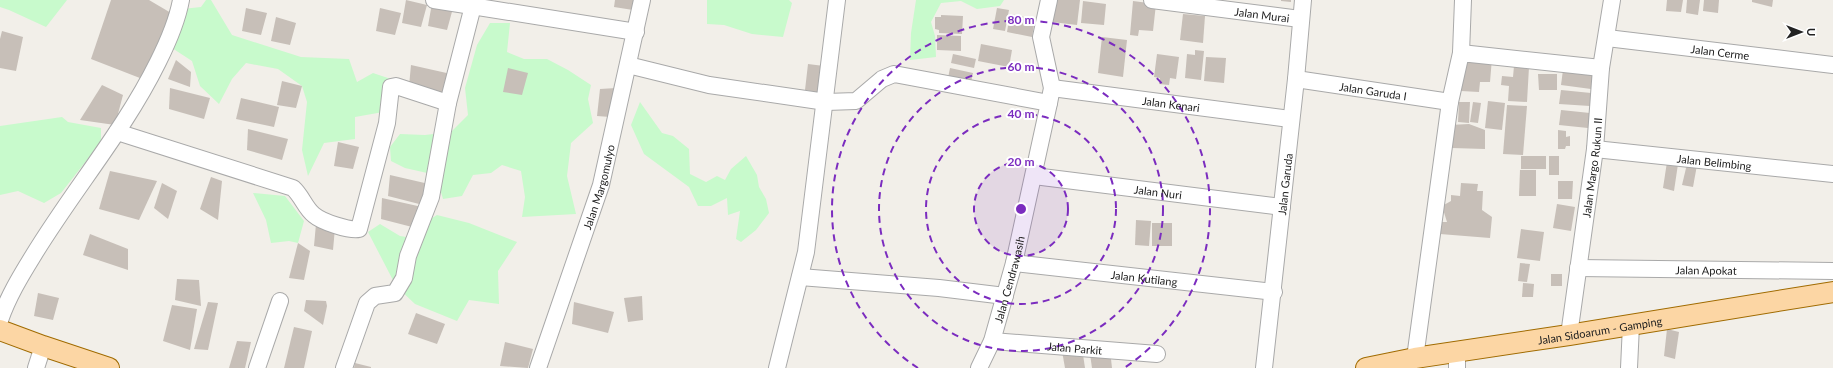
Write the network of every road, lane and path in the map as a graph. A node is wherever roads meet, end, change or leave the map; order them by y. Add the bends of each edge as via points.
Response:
1 (181, 0) edge
2 (434, 0) edge
3 (642, 0) edge
4 (837, 0) edge
5 (1049, 0) edge
6 (1152, 0) edge
7 (1303, 0) edge
8 (1463, 0) edge
9 (1612, 0) edge
10 (473, 6) junction
11 (1300, 20) junction
12 (636, 32) junction
13 (1607, 38) junction
14 (1462, 53) junction
15 (628, 65) junction
16 (1833, 65) edge
17 (1600, 68) junction
18 (1296, 79) junction
19 (1051, 96) junction
20 (826, 102) junction
21 (1450, 102) junction
22 (448, 103) junction
23 (1290, 119) junction
24 (117, 132) junction
25 (1595, 149) junction
26 (1833, 174) edge
27 (1034, 176) junction
28 (1282, 207) junction
29 (1014, 263) junction
30 (1578, 268) junction
31 (1833, 271) edge
32 (800, 277) junction
33 (1274, 292) junction
34 (1833, 292) edge
35 (1005, 296) junction
36 (280, 301) dead end
37 (0, 320) edge
38 (1631, 325) junction
39 (0, 330) edge
40 (1569, 335) junction
41 (992, 341) junction
42 (43, 346) junction
43 (1157, 354) dead end
44 (1415, 358) junction
45 (1457, 360) edge
46 (36, 368) edge
47 (109, 368) edge
48 (257, 368) edge
49 (344, 368) edge
50 (538, 368) edge
51 (777, 368) edge
52 (979, 368) edge
53 (1264, 368) edge
54 (1366, 368) edge
55 (1629, 368) edge

1 - 24 street via 168,41 148,82
2 - 10 street
3 - 12 street, Jalan Margomulyo
4 - 20 street
5 - 19 street, Jalan Cendrawasih via 1041,37
6 - 11 street, Jalan Murai
7 - 11 street, Jalan Garuda
8 - 14 street
9 - 13 street, Jalan Margo Rukun II
10 - 12 street
10 - 22 street
11 - 18 street, Jalan Garuda
12 - 15 street, Jalan Margomulyo
13 - 16 street, Jalan Cerme
13 - 17 street, Jalan Margo Rukun II
14 - 17 street
14 - 21 street
15 - 20 street, Jalan Kenari via 709,85
15 - 50 street, Jalan Margomulyo via 599,192
17 - 25 street, Jalan Margo Rukun II
18 - 21 street, Jalan Garuda I
18 - 23 street, Jalan Garuda
19 - 20 street, Jalan Kenari via 894,74 882,79 856,101
19 - 23 street, Jalan Kenari
19 - 27 street, Jalan Cendrawasih
20 - 32 street via 806,252
21 - 44 street
22 - 24 street via 396,86 391,87 385,130 359,229 354,230 325,222 314,215 292,188
22 - 49 street via 431,197 408,256 404,278 395,293 375,296 367,303
23 - 28 street, Jalan Garuda
24 - 37 street via 56,217 9,296
25 - 26 street, Jalan Belimbing
25 - 30 street, Jalan Margo Rukun II
27 - 28 street, Jalan Nuri
27 - 29 street, Jalan Cendrawasih
28 - 33 street, Jalan Garuda
29 - 33 street, Jalan Kutilang
29 - 35 street, Jalan Cendrawasih
30 - 31 street, Jalan Apokat
30 - 40 street, Jalan Margo Rukun II
32 - 35 street
32 - 51 street
33 - 53 street, Jalan Garuda
34 - 38 main road, Jalan Sidoarum - Gamping
35 - 41 street, Jalan Cendrawasih
36 - 48 street
38 - 40 main road, Jalan Sidoarum - Gamping
38 - 55 street
39 - 42 main road
40 - 45 main road, Jalan Sidoarum - Gamping
41 - 43 street, Jalan Parkit
41 - 52 street, Jalan Cendrawasih
42 - 46 street
42 - 47 main road
44 - 45 main road, Jalan Sidoarum - Gamping
44 - 54 main road, Jalan Sidoarum - Gamping

